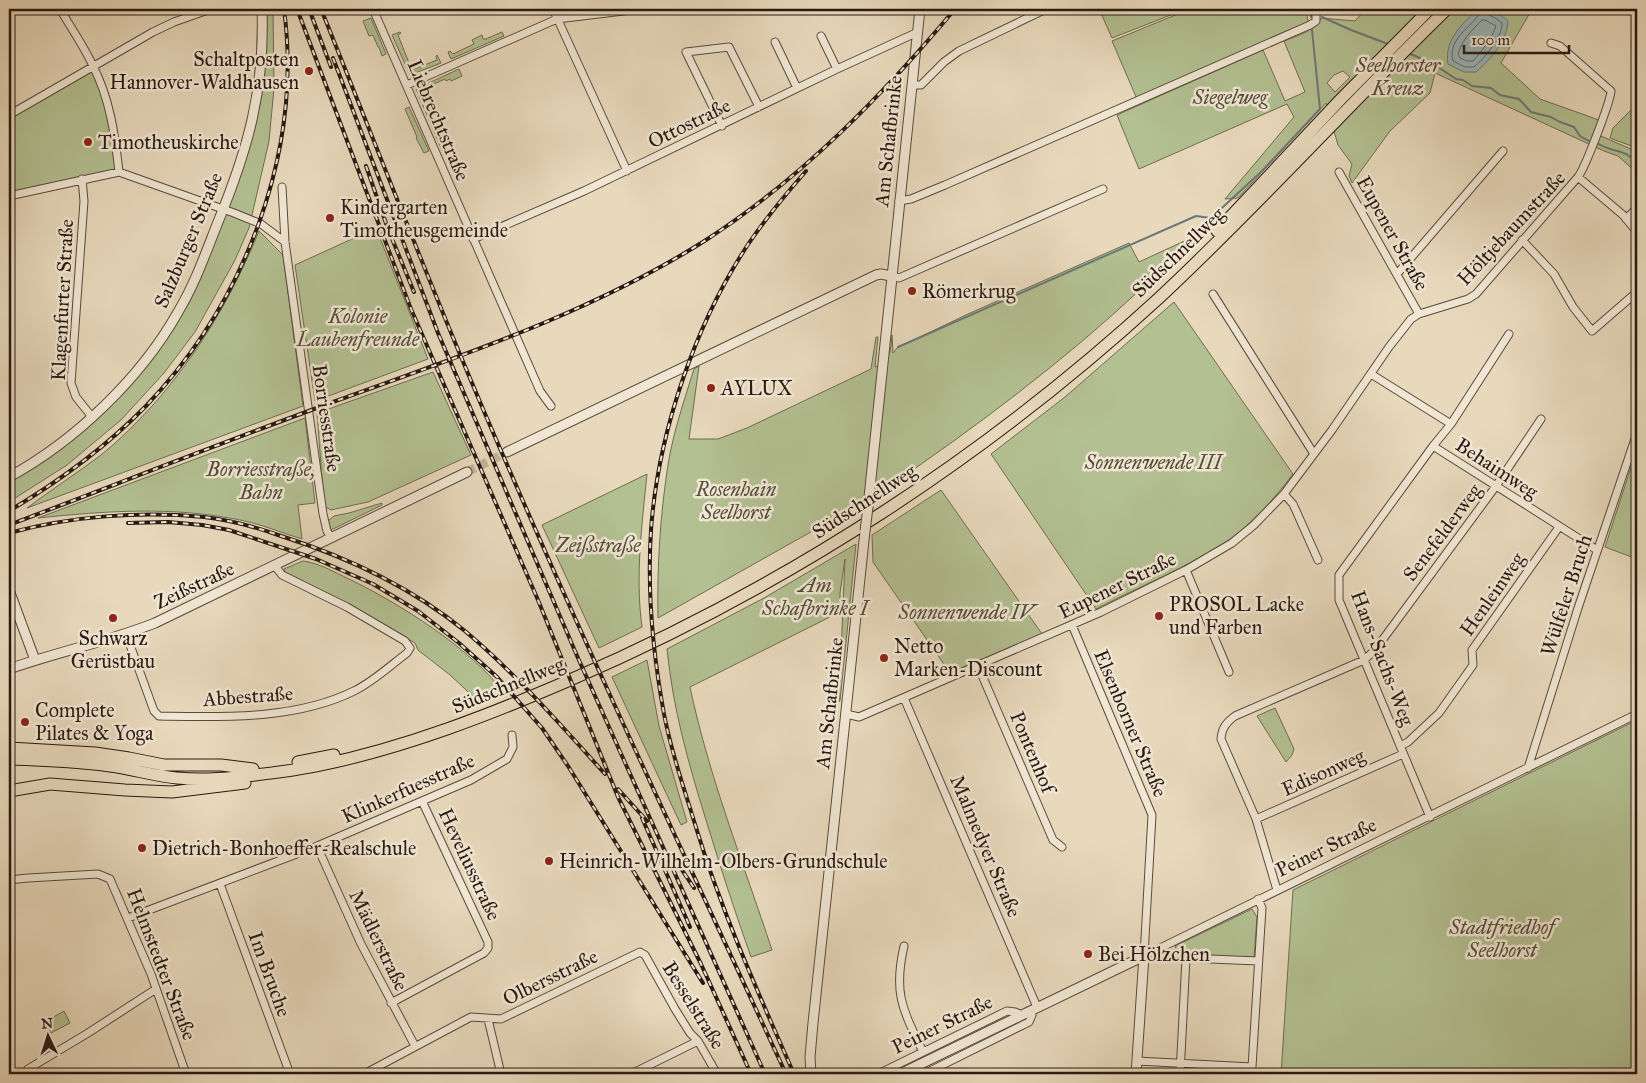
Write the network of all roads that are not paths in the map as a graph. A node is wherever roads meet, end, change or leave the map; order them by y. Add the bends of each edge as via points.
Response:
1 (60, 9) edge
2 (211, 9) edge
3 (262, 9) edge
4 (373, 9) edge
5 (553, 9) edge
6 (640, 9) edge
7 (920, 9) edge
8 (1046, 9) edge
9 (1430, 9) edge
10 (1447, 9) edge
11 (1317, 13) edge
12 (557, 19) junction
13 (918, 32) junction
14 (822, 36) dead end
15 (775, 42) dead end
16 (1550, 43) dead end
17 (93, 66) junction
18 (837, 69) junction
19 (407, 85) junction
20 (912, 85) junction
21 (797, 88) junction
22 (1344, 104) junction
23 (759, 107) junction
24 (9, 115) edge
25 (722, 126) junction
26 (1503, 151) dead end
27 (626, 171) junction
28 (119, 172) junction
29 (1340, 172) dead end
30 (1578, 177) junction
31 (82, 180) junction
32 (282, 187) dead end
33 (1103, 189) dead end
34 (9, 196) edge
35 (899, 200) junction
36 (224, 208) junction
37 (1637, 208) edge
38 (1626, 219) junction
39 (1637, 232) edge
40 (473, 238) junction
41 (1522, 240) junction
42 (286, 242) junction
43 (1397, 274) junction
44 (891, 276) junction
45 (1637, 292) edge
46 (1213, 294) dead end
47 (1419, 314) junction
48 (1510, 334) dead end
49 (1370, 374) junction
50 (551, 406) dead end
51 (92, 417) junction
52 (1541, 419) dead end
53 (1452, 424) junction
54 (1637, 433) edge
55 (1433, 446) junction
56 (507, 452) tunnel mouth
57 (1314, 454) junction
58 (467, 472) tunnel mouth
59 (9, 476) edge
60 (1496, 486) junction
61 (1284, 494) junction
62 (1559, 527) junction
63 (330, 538) junction
64 (1597, 550) junction
65 (1318, 560) dead end
66 (275, 566) junction
67 (1186, 570) junction
68 (9, 590) edge
69 (1072, 625) junction
70 (126, 634) junction
71 (35, 660) junction
72 (1364, 660) junction
73 (978, 666) junction
74 (9, 669) edge
75 (1229, 672) dead end
76 (904, 698) junction
77 (846, 714) junction
78 (1637, 714) edge
79 (512, 735) dead end
80 (1400, 746) junction
81 (9, 748) edge
82 (1404, 754) junction
83 (14, 757) edge
84 (317, 766) junction
85 (1528, 768) junction
86 (253, 769) junction
87 (164, 774) junction
88 (9, 791) edge
89 (422, 801) junction
90 (1430, 817) junction
91 (1256, 819) junction
92 (317, 846) junction
93 (1062, 847) dead end
94 (9, 880) edge
95 (220, 884) junction
96 (1277, 890) junction
97 (1258, 899) junction
98 (128, 918) junction
99 (904, 946) dead end
100 (642, 953) joint
101 (1144, 956) junction
102 (1258, 961) junction
103 (156, 989) junction
104 (391, 1003) junction
105 (1030, 1011) junction
106 (488, 1019) junction
107 (698, 1041) junction
108 (415, 1046) junction
109 (923, 1052) junction
110 (1137, 1061) junction
111 (1180, 1063) junction
112 (1224, 1065) junction
113 (24, 1074) edge
114 (186, 1074) edge
115 (290, 1074) edge
116 (364, 1074) edge
117 (501, 1074) edge
118 (631, 1074) edge
119 (717, 1074) edge
120 (811, 1074) edge
121 (878, 1074) edge
122 (900, 1074) edge
123 (924, 1074) edge
124 (1136, 1074) edge
125 (1180, 1074) edge
126 (1223, 1074) edge

1 - 17 street
2 - 17 street via 174,22
3 - 36 street, Salzburger Straße via 262,60 255,109 250,134
4 - 19 street, Liebrechtstraße
5 - 12 street
6 - 12 street
7 - 13 street, Am Schafbrinke
8 - 20 street via 959,51 921,85
9 - 22 highway, Südschnellweg
10 - 22 highway, Südschnellweg
11 - 35 street via 1269,43 945,185 911,199
12 - 19 street
12 - 27 street
13 - 18 street, Ottostraße
13 - 20 street, Am Schafbrinke
14 - 18 street
15 - 21 street
16 - 30 street via 1560,46 1610,91
17 - 24 street
17 - 28 street via 110,113
18 - 21 street, Ottostraße
19 - 40 street, Liebrechtstraße
20 - 35 street, Am Schafbrinke
21 - 23 street, Ottostraße
22 - 84 highway, Südschnellweg via 1299,161 1191,268 1087,361 985,441 883,513 743,596 603,666 450,729
22 - 86 highway, Südschnellweg via 1222,227 1082,356 950,458 837,533 695,614 510,698 369,747
23 - 25 street, Ottostraße
23 - 25 street via 730,47 686,52
25 - 27 street, Ottostraße
26 - 43 street
27 - 40 street, Ottostraße
28 - 31 street
28 - 36 street
29 - 43 street, Eupener Straße
30 - 38 street, Höltjebaumstraße
30 - 41 street, Höltjebaumstraße
31 - 34 street
31 - 51 street, Klagenfurter Straße via 84,201 71,382 76,396
32 - 42 street, Borriesstraße
33 - 44 street via 899,278
35 - 44 street, Am Schafbrinke
36 - 42 street via 261,224
36 - 51 street, Salzburger Straße via 179,312 144,362
37 - 38 street
38 - 39 street, Höltjebaumstraße
40 - 50 street, Liebrechtstraße via 540,391
41 - 45 street via 1554,274 1592,331
41 - 47 street, Höltjebaumstraße via 1476,294
42 - 63 street, Borriesstraße via 323,514
43 - 47 street, Eupener Straße
44 - 56 street via 876,275
44 - 77 street, Am Schafbrinke, bridge
46 - 57 street
47 - 49 street, Eupener Straße via 1403,327
48 - 53 street
49 - 53 street, Behaimweg
49 - 57 street, Eupener Straße
51 - 59 street, Salzburger Straße via 34,462
52 - 60 street, Senefelderweg
53 - 55 street, Behaimweg
54 - 64 street, Wülfeler Bruch
55 - 60 street, Behaimweg
55 - 72 street, Hans-Sachs-Weg via 1339,575 1339,600
57 - 61 street, Eupener Straße
58 - 63 street, Zeißstraße
60 - 62 street, Behaimweg
60 - 72 street, Senefelderweg via 1375,650
61 - 65 street via 1293,504
61 - 67 street, Eupener Straße via 1232,543
62 - 64 street, Behaimweg
62 - 80 street, Henleinweg via 1472,650 1473,665 1439,713
63 - 66 street, Zeißstraße
64 - 85 street, Wülfeler Bruch
66 - 70 street, Zeißstraße
66 - 70 street, Abbestraße via 282,575 348,607 405,641 410,648 408,653 357,690 319,705 260,714 159,716 154,711
67 - 69 street, Eupener Straße
67 - 75 street
68 - 71 street
69 - 73 street, Eupener Straße
69 - 101 street, Elsenborner Straße via 1152,815
70 - 71 street, Zeißstraße
71 - 74 street, Zeißstraße
72 - 80 street, Hans-Sachs-Weg
72 - 91 street via 1235,716 1226,723 1222,739
73 - 76 street, Eupener Straße
73 - 93 street, Pontenhof via 1053,840
76 - 77 street, Eupener Straße via 859,717
76 - 105 street, Malmedyer Straße
77 - 120 street, Am Schafbrinke via 810,1058
78 - 85 street, Peiner Straße
79 - 89 street, Klinkerfuesstraße via 513,747 506,760 471,780
80 - 82 street, Hans-Sachs-Weg
81 - 86 highway via 95,753 164,765 222,765
82 - 90 street, Hans-Sachs-Weg
82 - 91 street, Edisonweg
83 - 87 highway via 86,759
84 - 87 highway, Südschnellweg via 194,779
84 - 88 highway via 258,781 172,792 50,784
85 - 90 street, Peiner Straße
86 - 87 highway, Südschnellweg
89 - 92 street, Klinkerfuesstraße
89 - 104 street, Heveliusstraße via 488,948
90 - 96 street, Peiner Straße
91 - 96 street
92 - 95 street, Klinkerfuesstraße
92 - 104 street, Mädlerstraße
94 - 98 street, Helmstedter Straße via 98,874 110,879
95 - 98 street, Klinkerfuesstraße
95 - 115 street, Im Bruche
96 - 97 street, Peiner Straße
97 - 101 street, Peiner Straße
97 - 102 street via 1262,908
98 - 103 street, Helmstedter Straße
99 - 109 street via 900,999
100 - 106 street, Olbersstraße via 501,1019
100 - 107 street, Besselstraße
101 - 105 street, Peiner Straße
101 - 110 street
102 - 111 street via 1186,958
102 - 112 street via 1252,1067
103 - 113 street
103 - 114 street, Helmstedter Straße
104 - 108 street, Mädlerstraße
105 - 109 street, Peiner Straße via 1007,1011
105 - 122 street, Peiner Straße
105 - 123 street, Peiner Straße via 1029,1022
106 - 108 street, Olbersstraße via 471,1017
106 - 117 street
107 - 118 street
107 - 119 street, Besselstraße
108 - 116 street, Olbersstraße
109 - 121 street, Peiner Straße
110 - 111 street
110 - 124 street
111 - 112 street
111 - 125 street
112 - 126 street

